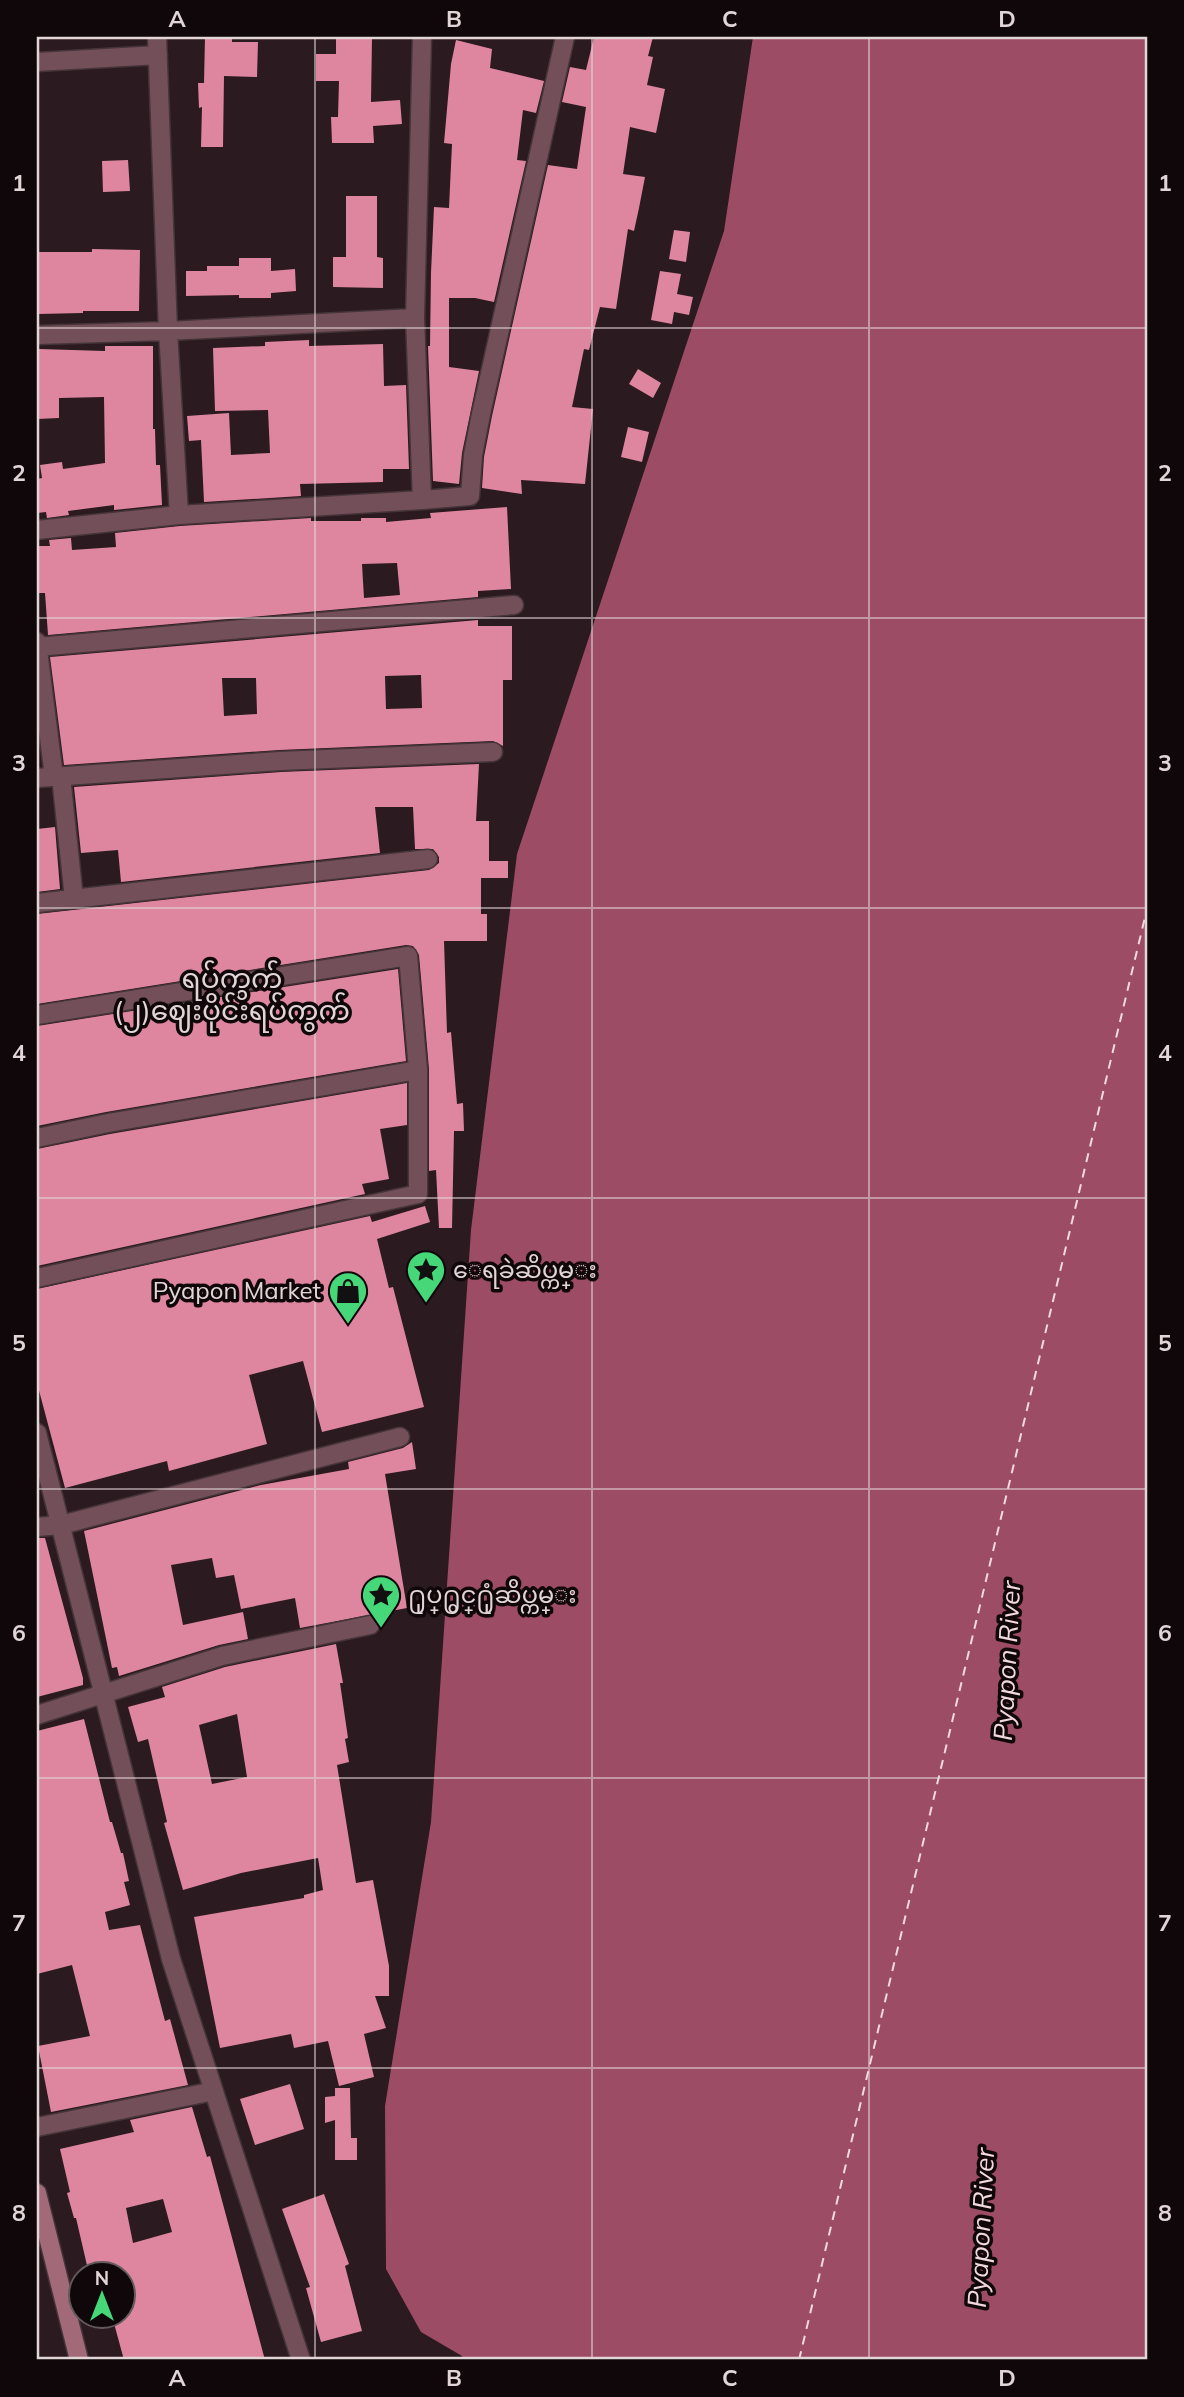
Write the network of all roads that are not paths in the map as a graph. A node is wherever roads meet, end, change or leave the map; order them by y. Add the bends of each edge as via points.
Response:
1 (422, 37) edge
2 (565, 37) edge
3 (157, 46) edge
4 (37, 62) edge
5 (415, 318) junction
6 (168, 331) junction
7 (37, 335) edge
8 (422, 500) junction
9 (179, 516) junction
10 (37, 530) edge
11 (514, 605) dead end
12 (37, 645) edge
13 (493, 752) dead end
14 (50, 777) edge
15 (428, 859) dead end
16 (74, 899) junction
17 (37, 903) edge
18 (37, 1015) edge
19 (418, 1070) junction
20 (37, 1138) edge
21 (37, 1278) edge
22 (37, 1433) edge
23 (400, 1437) dead end
24 (61, 1525) junction
25 (37, 1527) edge
26 (370, 1625) dead end
27 (102, 1693) junction
28 (37, 1715) edge
29 (214, 2091) junction
30 (37, 2127) edge
31 (37, 2193) edge
32 (79, 2360) edge
33 (301, 2360) edge

1 - 5 street
2 - 8 street via 481,414 470,496
3 - 4 street
3 - 6 street
5 - 6 street
5 - 8 street
6 - 7 street
6 - 9 street
8 - 9 street
9 - 10 street
11 - 12 street
12 - 14 street
13 - 14 street
14 - 16 street
15 - 16 street
16 - 17 street
18 - 19 street via 408,956
19 - 20 street
19 - 21 street via 418,1194
22 - 24 street
23 - 24 street
24 - 25 street
24 - 27 street
26 - 27 street via 222,1656
27 - 28 street
27 - 29 street via 170,1959
29 - 30 street
29 - 33 street
31 - 32 main road

